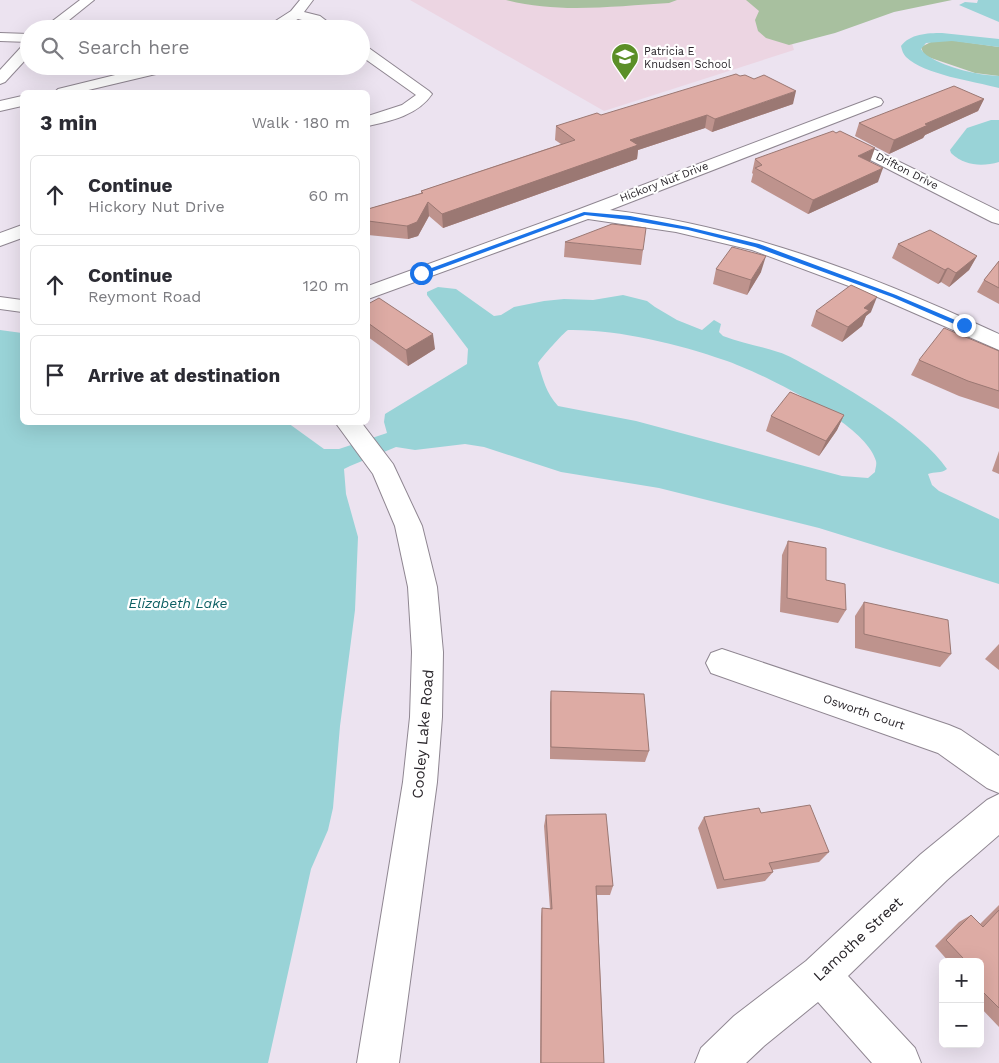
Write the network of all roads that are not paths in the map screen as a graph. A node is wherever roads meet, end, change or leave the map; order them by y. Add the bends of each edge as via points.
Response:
1 (88, 0) edge
2 (307, 0) edge
3 (296, 14) junction
4 (61, 20) edge
5 (286, 20) edge
6 (315, 20) edge
7 (0, 37) edge
8 (20, 38) edge
9 (370, 55) edge
10 (20, 57) edge
11 (134, 75) edge
12 (0, 79) edge
13 (71, 90) edge
14 (20, 101) edge
15 (875, 102) dead end
16 (0, 106) edge
17 (370, 120) edge
18 (815, 125) junction
19 (584, 214) junction
20 (999, 218) edge
21 (20, 233) edge
22 (0, 240) edge
23 (370, 292) edge
24 (0, 303) edge
25 (20, 306) edge
26 (999, 343) edge
27 (352, 428) edge
28 (722, 664) dead end
29 (999, 776) edge
30 (999, 812) edge
31 (820, 976) junction
32 (378, 1063) edge
33 (716, 1063) edge
34 (900, 1063) edge

1 - 4 street
2 - 3 street
3 - 5 street
3 - 6 street
7 - 8 street
9 - 17 street via 424,94 408,108
10 - 12 street
11 - 13 street
14 - 16 street
15 - 18 street, Hickory Nut Drive
18 - 19 street, Hickory Nut Drive
18 - 20 street, Drifton Drive
19 - 23 street, Hickory Nut Drive
19 - 26 street via 688,228 757,246 894,296
21 - 22 street
24 - 25 street
27 - 32 street, Cooley Lake Road via 380,462 405,514 420,570 428,661 417,809
28 - 29 street, Osworth Court via 949,741
30 - 31 street, Lamothe Street via 934,867
31 - 33 street, Lamothe Street via 749,1031
31 - 34 street

